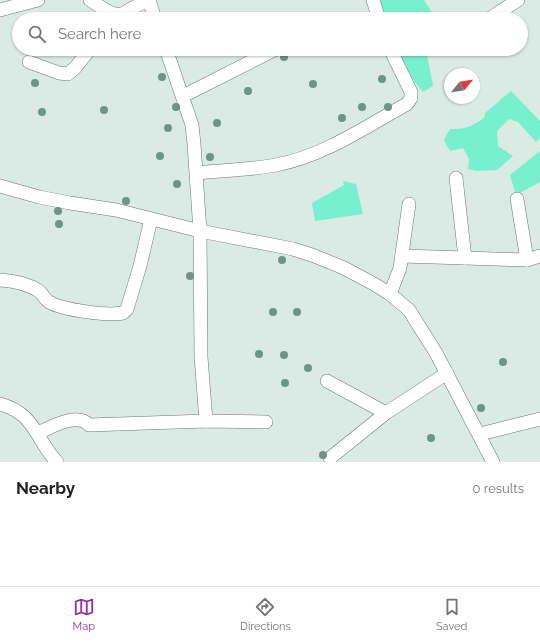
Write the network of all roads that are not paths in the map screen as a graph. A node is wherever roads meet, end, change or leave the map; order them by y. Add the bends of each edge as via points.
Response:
1 (38, 0) edge
2 (90, 0) edge
3 (148, 0) edge
4 (373, 0) edge
5 (518, 0) edge
6 (0, 10) edge
7 (109, 12) edge
8 (126, 12) edge
9 (152, 12) edge
10 (377, 12) edge
11 (500, 12) edge
12 (84, 56) edge
13 (168, 56) edge
14 (262, 56) edge
15 (393, 56) edge
16 (29, 62) dead end
17 (182, 96) junction
18 (197, 173) junction
19 (456, 178) dead end
20 (0, 186) edge
21 (516, 199) dead end
22 (409, 204) dead end
23 (151, 219) junction
24 (200, 231) junction
25 (402, 256) junction
26 (540, 256) edge
27 (465, 258) junction
28 (527, 260) junction
29 (0, 280) edge
30 (390, 294) junction
31 (447, 373) junction
32 (327, 381) dead end
33 (0, 404) edge
34 (386, 413) junction
35 (540, 419) edge
36 (206, 421) junction
37 (266, 422) dead end
38 (38, 433) junction
39 (480, 434) junction
40 (330, 458) dead end
41 (57, 462) edge
42 (493, 462) edge

1 - 6 street
2 - 7 street
3 - 8 street
3 - 9 street
4 - 10 street
5 - 11 street
12 - 16 street via 68,74
13 - 17 street
14 - 17 street
15 - 18 street via 411,92 407,104 353,135 308,156 277,165
17 - 18 street via 192,125
18 - 24 street
19 - 27 street
20 - 23 street via 39,197 116,210
21 - 28 street
22 - 25 street
23 - 24 street
23 - 29 street via 127,310 123,313 68,308 48,302 29,286
24 - 30 street via 312,255 344,268
24 - 36 street
25 - 27 street
25 - 30 street via 398,278
26 - 28 street
27 - 28 street
30 - 31 street via 408,310
31 - 34 street
31 - 39 street
32 - 34 street
33 - 38 street via 23,416
34 - 40 street
35 - 39 street
36 - 37 street
36 - 38 street via 89,425 80,419 66,421
38 - 41 street
39 - 42 street

